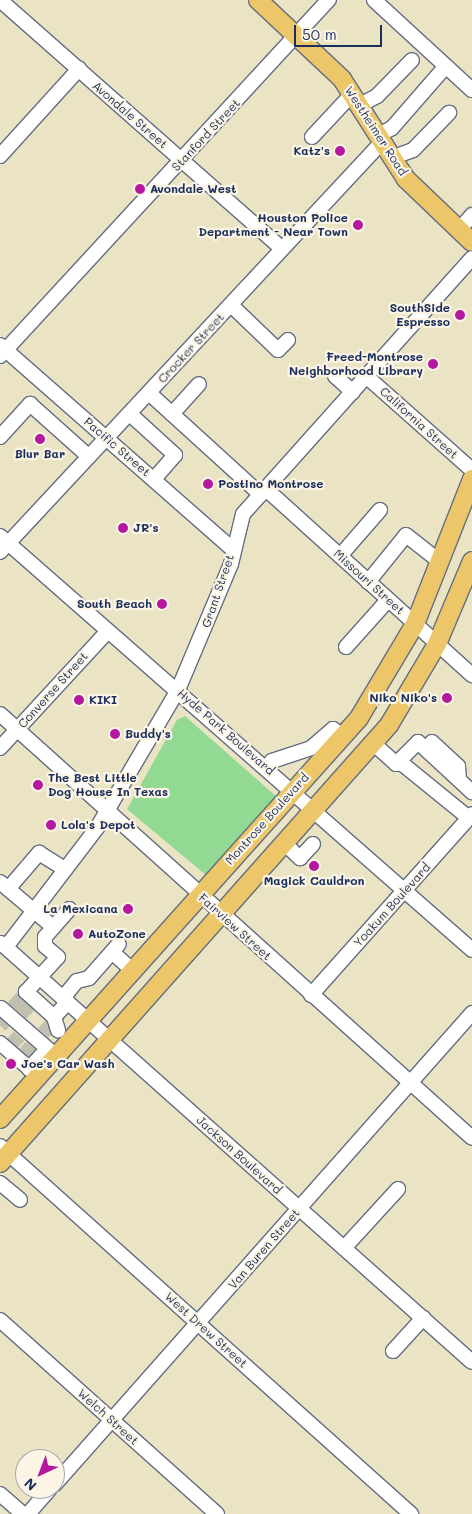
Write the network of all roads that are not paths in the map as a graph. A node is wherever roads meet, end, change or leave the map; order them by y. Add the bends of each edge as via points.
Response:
1 (0, 0) edge
2 (258, 0) edge
3 (329, 0) edge
4 (374, 0) edge
5 (297, 36) junction
6 (412, 60) dead end
7 (446, 66) junction
8 (79, 69) junction
9 (472, 90) edge
10 (356, 99) junction
11 (449, 113) dead end
12 (312, 137) dead end
13 (379, 139) junction
14 (0, 156) edge
15 (391, 158) junction
16 (182, 161) junction
17 (472, 215) edge
18 (459, 230) junction
19 (472, 242) edge
20 (282, 249) junction
21 (472, 258) edge
22 (231, 305) junction
23 (288, 340) dead end
24 (2, 351) edge
25 (335, 376) dead end
26 (367, 377) junction
27 (199, 384) dead end
28 (353, 392) junction
29 (149, 393) junction
30 (130, 414) junction
31 (172, 414) junction
32 (0, 437) edge
33 (108, 438) junction
34 (87, 455) junction
35 (472, 470) edge
36 (154, 479) junction
37 (472, 479) edge
38 (264, 492) junction
39 (380, 510) dead end
40 (2, 544) edge
41 (233, 550) junction
42 (340, 556) junction
43 (472, 561) edge
44 (439, 562) junction
45 (368, 582) junction
46 (388, 600) junction
47 (414, 624) junction
48 (106, 633) junction
49 (437, 644) junction
50 (346, 647) dead end
51 (472, 675) edge
52 (178, 690) junction
53 (0, 714) edge
54 (18, 730) junction
55 (374, 744) junction
56 (0, 748) edge
57 (317, 753) junction
58 (400, 762) junction
59 (267, 767) junction
60 (294, 790) junction
61 (472, 792) edge
62 (316, 809) junction
63 (108, 812) junction
64 (470, 816) edge
65 (285, 844) junction
66 (313, 844) dead end
67 (65, 869) junction
68 (4, 886) edge
69 (405, 890) junction
70 (198, 895) junction
71 (69, 909) dead end
72 (33, 912) junction
73 (221, 915) junction
74 (53, 928) junction
75 (3, 945) edge
76 (472, 950) edge
77 (132, 970) junction
78 (40, 977) junction
79 (311, 995) junction
80 (66, 1000) junction
81 (472, 1013) edge
82 (88, 1020) junction
83 (26, 1029) edge
84 (112, 1041) junction
85 (411, 1084) junction
86 (0, 1119) edge
87 (472, 1138) edge
88 (3, 1154) edge
89 (0, 1183) edge
90 (398, 1190) dead end
91 (20, 1200) dead end
92 (299, 1208) junction
93 (344, 1248) junction
94 (423, 1318) junction
95 (0, 1320) edge
96 (198, 1323) junction
97 (393, 1351) dead end
98 (472, 1362) edge
99 (111, 1419) junction
100 (65, 1472) edge
101 (0, 1494) edge
102 (41, 1499) edge
103 (23, 1514) edge
104 (28, 1514) edge
105 (217, 1514) edge
106 (411, 1514) edge

1 - 8 street, Avondale Street
2 - 5 main road, Westheimer Road
3 - 5 street, Stanford Street
4 - 7 street
5 - 10 main road, Westheimer Road
5 - 16 street, Stanford Street
6 - 10 street via 377,96
7 - 9 street
7 - 13 street, Crocker Street
8 - 14 street
8 - 16 street, Avondale Street
10 - 12 street
10 - 13 main road, Westheimer Road
11 - 15 street via 413,150
13 - 15 main road, Westheimer Road
13 - 20 street, Crocker Street
15 - 18 main road, Westheimer Road
16 - 20 street, Avondale Street
16 - 24 street, Stanford Street
17 - 18 street
18 - 19 main road, Westheimer Road
20 - 22 street, Crocker Street
21 - 26 street, Grant Street
22 - 23 street via 278,350
22 - 29 street, Crocker Street
24 - 33 street, Pacific Street
25 - 28 street
26 - 28 street, Grant Street
26 - 35 street, California Street
27 - 31 street
28 - 38 street, Grant Street
29 - 30 street, Crocker Street
29 - 31 street, Missouri Street
30 - 33 street, Crocker Street
30 - 36 street via 176,455
31 - 38 street, Missouri Street
32 - 34 street via 30,404
33 - 34 street, Crocker Street
33 - 36 street, Pacific Street
34 - 40 street, Crocker Street
36 - 41 street, Pacific Street
37 - 44 main road, Montrose Boulevard
38 - 41 street, Grant Street via 243,514
38 - 42 street, Missouri Street
39 - 42 street
40 - 48 street, Hyde Park Boulevard
41 - 52 street, Grant Street via 210,620
42 - 45 street, Missouri Street
43 - 49 main road
44 - 45 street via 406,535
44 - 47 main road, Montrose Boulevard
45 - 46 street, Missouri Street
46 - 47 street, Missouri Street
46 - 50 street
47 - 49 street, Missouri Street
47 - 57 main road, Montrose Boulevard via 387,675 343,736
48 - 52 street, Hyde Park Boulevard
48 - 54 street, Converse Street
49 - 51 street, Missouri Street
49 - 55 main road via 415,686
52 - 59 street, Hyde Park Boulevard
52 - 63 street, Grant Street
53 - 54 street, Fairview Street
54 - 56 street, Converse Street
54 - 63 street, Fairview Street
55 - 58 street via 396,764
55 - 62 main road
57 - 59 street via 272,761
57 - 60 main road, Montrose Boulevard
58 - 61 street via 418,742
58 - 64 street
59 - 60 street, Hyde Park Boulevard
60 - 62 street, Hyde Park Boulevard
60 - 70 main road, Montrose Boulevard
62 - 65 main road
62 - 69 street, Hyde Park Boulevard
63 - 67 street, Grant Street
63 - 70 street, Fairview Street
64 - 69 street, Yoakum Boulevard
65 - 66 street via 300,858
65 - 73 main road
67 - 68 street via 39,853
67 - 72 street, Grant Street
68 - 72 street
69 - 76 street, Hyde Park Boulevard
69 - 79 street, Yoakum Boulevard
70 - 73 street, Fairview Street
70 - 77 main road, Montrose Boulevard
71 - 74 street
72 - 74 street
72 - 75 street, Grant Street
73 - 79 street, Fairview Street
73 - 84 main road
74 - 78 street via 45,937 45,946 58,957
75 - 78 street, Jackson Boulevard
77 - 80 street via 116,948
77 - 82 main road, Montrose Boulevard
78 - 80 street, Jackson Boulevard
78 - 83 street
79 - 85 street, Fairview Street
80 - 82 street, Jackson Boulevard
80 - 83 street
81 - 85 street, Van Buren Street
82 - 83 main road, Montrose Boulevard
82 - 84 street, Jackson Boulevard
83 - 86 main road, Montrose Boulevard
84 - 88 main road
84 - 92 street, Jackson Boulevard
85 - 87 street, Fairview Street
85 - 92 street, Van Buren Street
88 - 96 street, West Drew Street
89 - 91 street
90 - 93 street
92 - 93 street, Jackson Boulevard
92 - 96 street, Van Buren Street
93 - 94 street, Jackson Boulevard
94 - 97 street
94 - 98 street, Jackson Boulevard
95 - 99 street, Welch Street
96 - 99 street, Van Buren Street
96 - 106 street, West Drew Street
99 - 100 street, Van Buren Street
99 - 105 street, Welch Street
101 - 103 street
102 - 104 street

